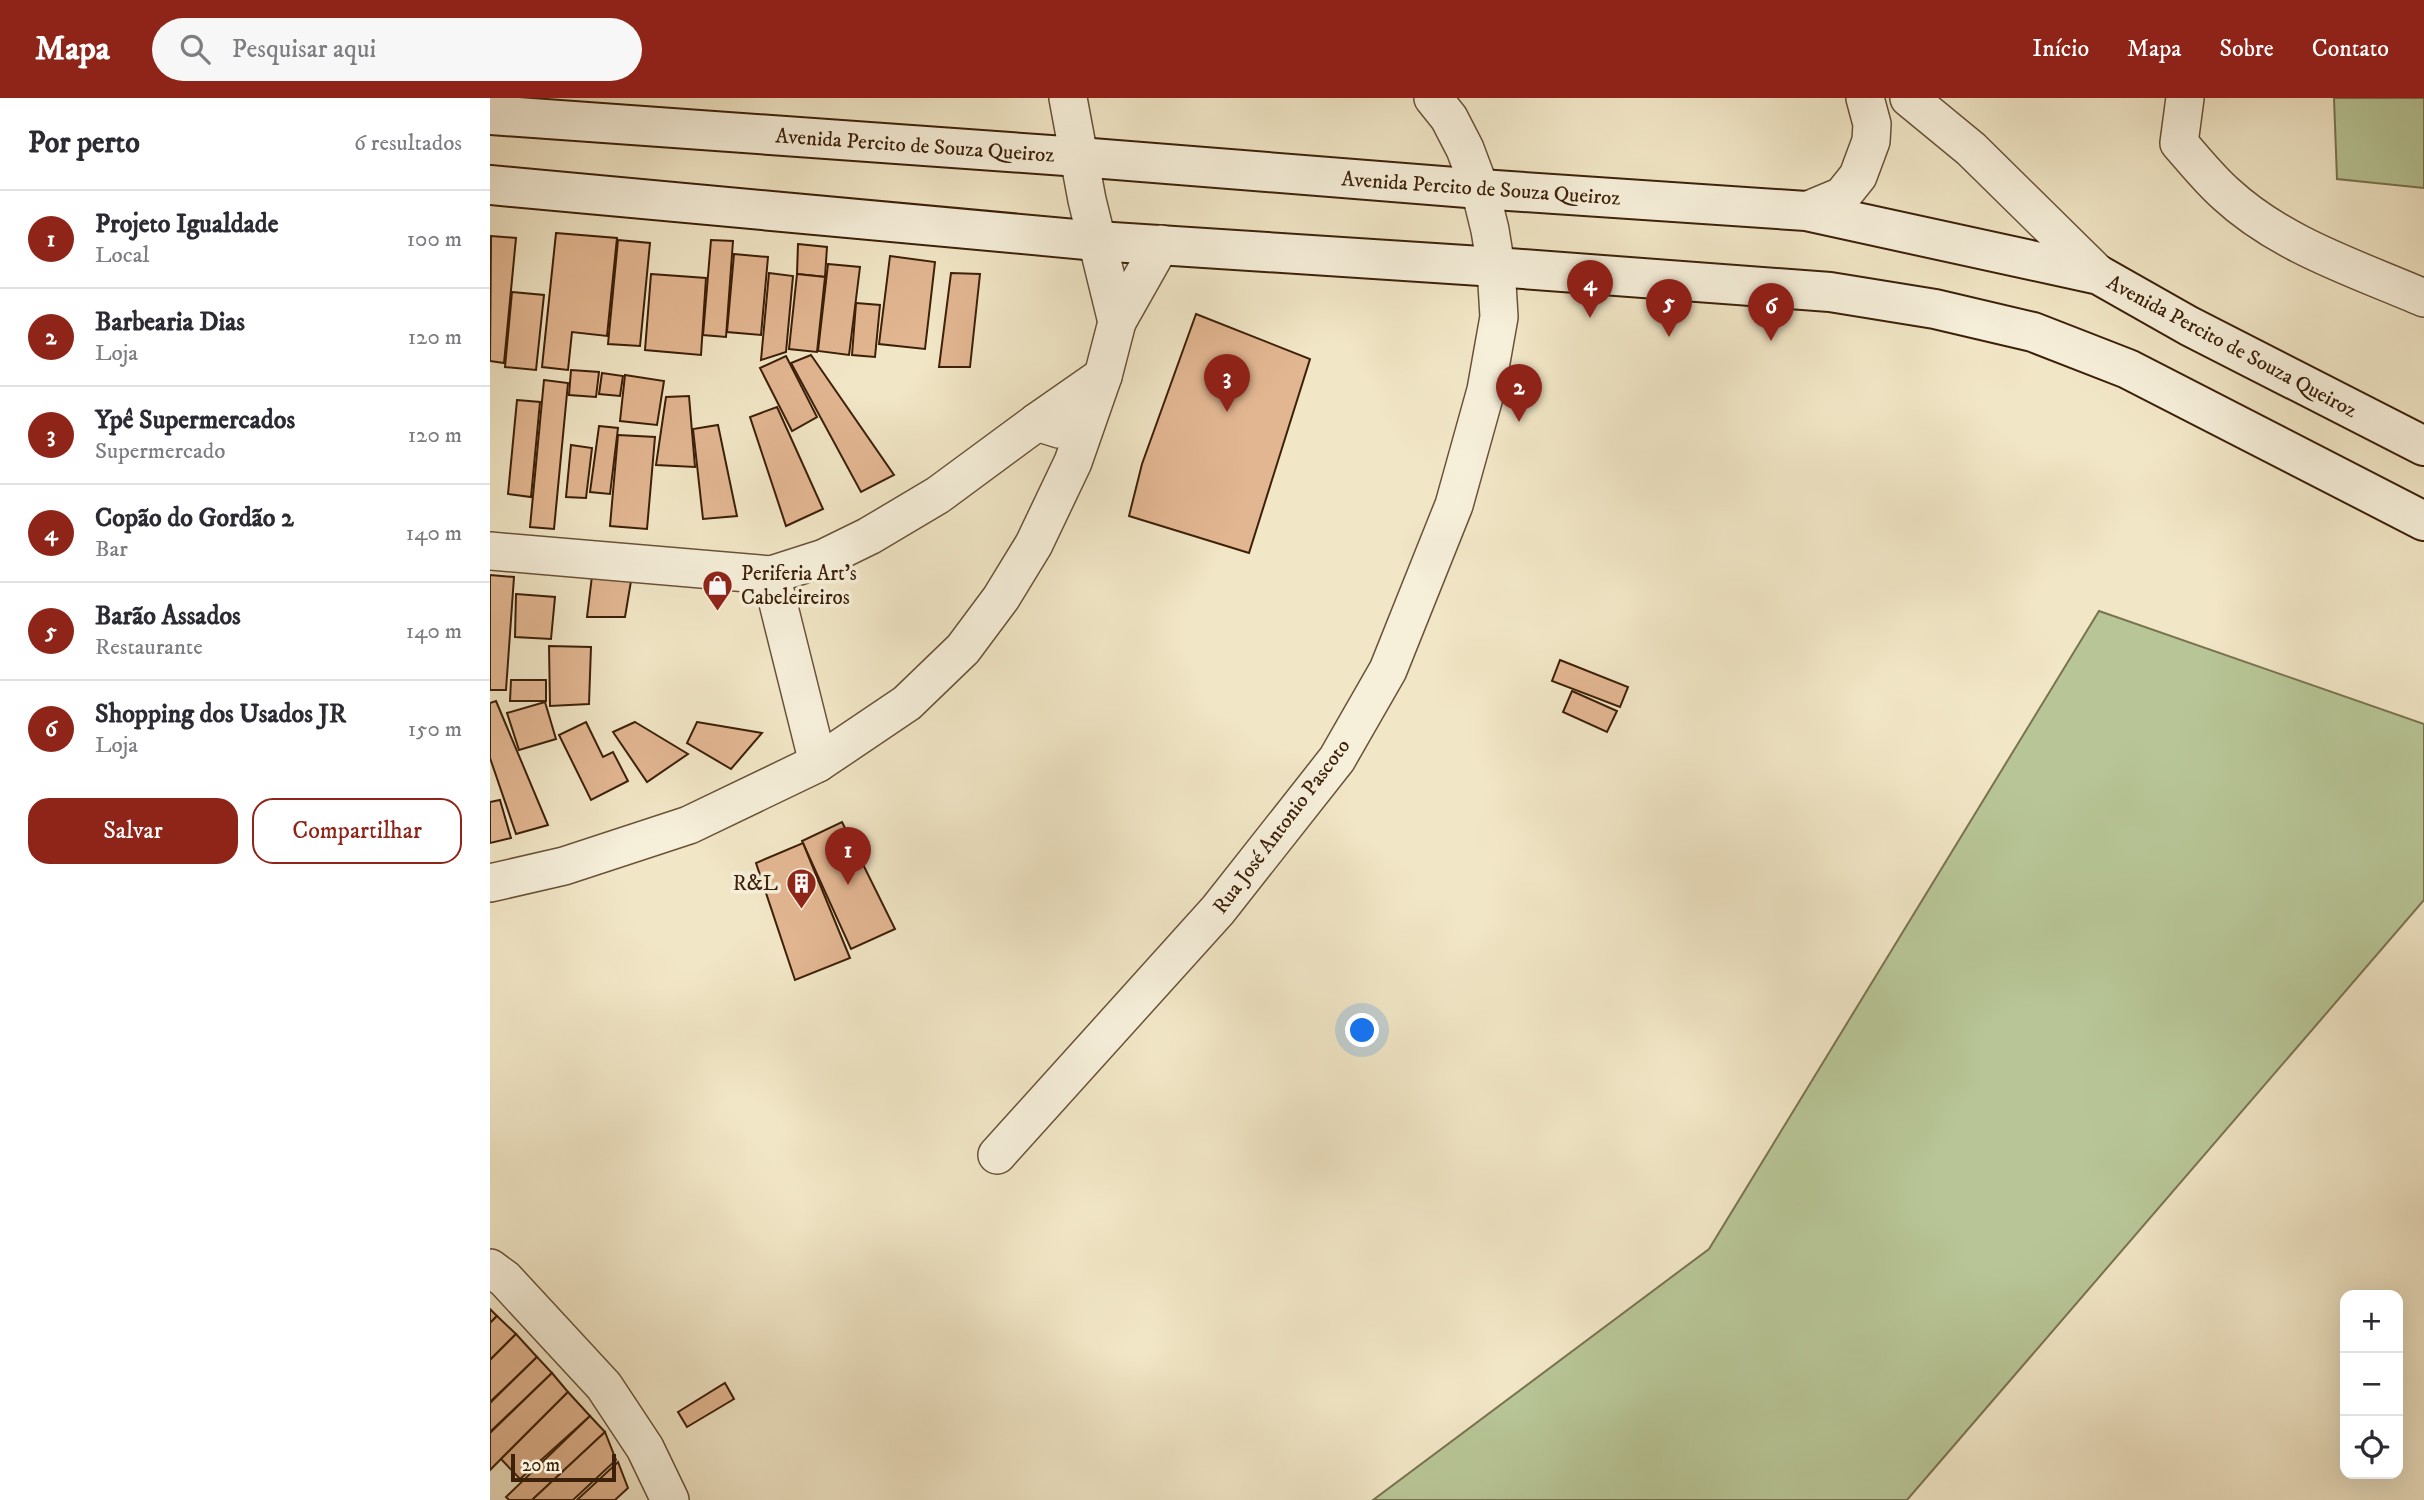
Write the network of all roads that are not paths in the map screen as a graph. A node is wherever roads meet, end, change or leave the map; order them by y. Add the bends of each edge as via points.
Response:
1 (1068, 98) edge
2 (1433, 98) edge
3 (1865, 98) edge
4 (1909, 98) edge
5 (2185, 98) edge
6 (490, 115) edge
7 (1079, 157) junction
8 (490, 186) edge
9 (1480, 189) junction
10 (1806, 211) junction
11 (1097, 241) junction
12 (1161, 244) junction
13 (1496, 267) junction
14 (1551, 271) junction
15 (2099, 275) junction
16 (2424, 298) edge
17 (1499, 317) junction
18 (1117, 322) junction
19 (1103, 376) junction
20 (1037, 422) junction
21 (1082, 435) junction
22 (2424, 446) edge
23 (2424, 522) edge
24 (490, 551) edge
25 (771, 575) junction
26 (818, 763) junction
27 (490, 883) edge
28 (997, 1155) dead end
29 (490, 1268) edge
30 (670, 1500) edge

1 - 7 street
2 - 9 street, Rua José Antonio Pascoto via 1449,118
3 - 10 street via 1871,141 1858,176 1842,196
4 - 15 street via 1971,149
5 - 16 street via 2179,143 2227,195 2307,248
6 - 7 main road, Avenida Percito de Souza Queiroz
7 - 9 main road, Avenida Percito de Souza Queiroz
7 - 11 street
8 - 11 main road
9 - 10 main road, Avenida Percito de Souza Queiroz
9 - 13 street, Rua José Antonio Pascoto
10 - 15 main road, Avenida Percito de Souza Queiroz
11 - 12 main road
11 - 18 street
12 - 13 main road
12 - 18 street
13 - 14 main road
13 - 17 street, Rua José Antonio Pascoto
14 - 17 street, Rua José Antonio Pascoto via 1510,299
14 - 23 main road via 1830,292 1935,309 2033,332 2128,369
15 - 22 main road, Avenida Percito de Souza Queiroz
17 - 28 street, Rua José Antonio Pascoto via 1486,390 1454,505 1388,670 1337,759 1218,911
18 - 19 street
19 - 20 street
19 - 21 street
20 - 21 street
20 - 25 street via 938,495 869,536 824,558
21 - 26 street via 1034,544 963,649 907,703
24 - 25 street
25 - 26 street
26 - 27 street via 689,825 564,866
29 - 30 street via 604,1386 645,1448

